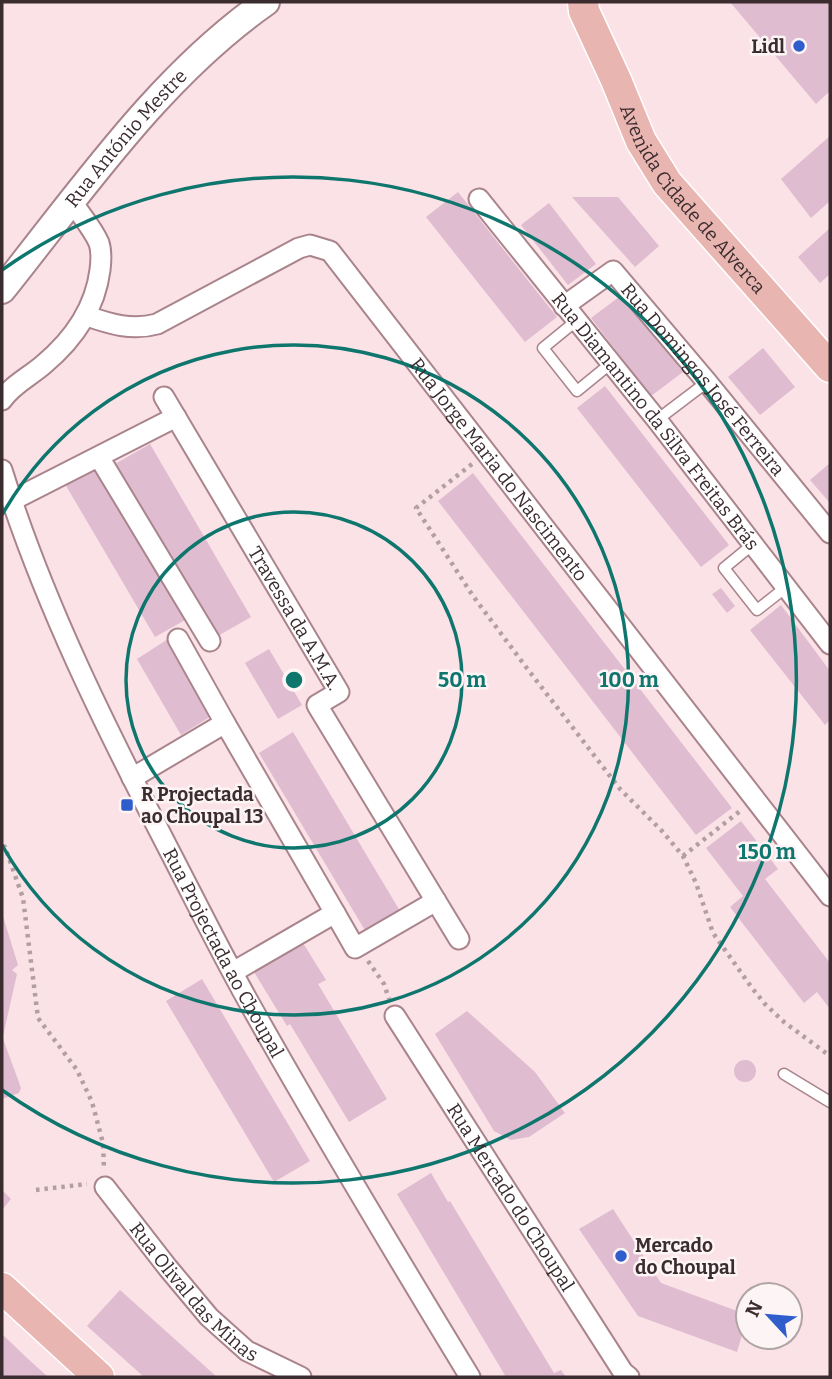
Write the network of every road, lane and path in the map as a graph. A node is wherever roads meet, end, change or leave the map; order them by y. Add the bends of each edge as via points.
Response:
1 (266, 2) edge
2 (579, 5) edge
3 (479, 199) dead end
4 (72, 202) junction
5 (2, 290) edge
6 (570, 314) junction
7 (87, 316) junction
8 (610, 364) junction
9 (830, 368) edge
10 (707, 382) junction
11 (164, 397) dead end
12 (2, 400) edge
13 (176, 417) junction
14 (657, 420) junction
15 (487, 452) junction
16 (99, 457) junction
17 (2, 470) edge
18 (11, 501) junction
19 (830, 533) edge
20 (752, 545) junction
21 (785, 588) junction
22 (178, 639) dead end
23 (210, 641) dead end
24 (830, 644) edge
25 (225, 723) junction
26 (132, 778) junction
27 (756, 799) junction
28 (2, 846) edge
29 (683, 856) junction
30 (830, 896) edge
31 (436, 901) junction
32 (335, 913) junction
33 (459, 939) dead end
34 (375, 968) dead end
35 (233, 972) junction
36 (384, 984) dead end
37 (395, 1016) dead end
38 (830, 1056) edge
39 (784, 1074) dead end
40 (830, 1102) edge
41 (106, 1187) junction
42 (36, 1190) dead end
43 (2, 1288) edge
44 (99, 1377) edge
45 (301, 1377) edge
46 (470, 1377) edge
47 (629, 1377) edge

1 - 4 street, Rua António Mestre via 215,41 158,96
2 - 9 main road, Avenida Cidade de Alverca via 641,141 667,183
3 - 6 street, Rua Diamantino da Silva Freitas Brás
4 - 5 street, Rua António Mestre
4 - 7 street via 99,244 102,259
6 - 8 street, Rua Diamantino da Silva Freitas Brás
6 - 8 lane via 542,348 577,391
6 - 10 street, Rua Domingos José Ferreira via 613,271
7 - 12 street via 59,350
7 - 15 street, Rua Jorge Maria do Nascimento via 134,328 157,324 299,248 322,247 337,258
8 - 14 street, Rua Diamantino da Silva Freitas Brás
10 - 14 lane
10 - 19 street, Rua Domingos José Ferreira
11 - 13 street, Travessa da A.M.A.
13 - 16 street
13 - 31 street, Travessa da A.M.A. via 339,692 317,705
14 - 20 street, Rua Diamantino da Silva Freitas Brás
15 - 27 street, Rua Jorge Maria do Nascimento
15 - 29 path via 416,508 472,596 526,667 620,789
16 - 18 street
16 - 23 street
17 - 18 street, Rua Projectada ao Choupal
18 - 26 street, Rua Projectada ao Choupal via 78,667
20 - 21 street, Rua Diamantino da Silva Freitas Brás
20 - 21 lane via 724,568 757,610
21 - 24 street, Rua Diamantino da Silva Freitas Brás
22 - 25 street
25 - 26 street
25 - 32 street
26 - 35 street, Rua Projectada ao Choupal
27 - 29 path
27 - 30 street, Rua Jorge Maria do Nascimento
28 - 41 path via 23,898 38,1018 77,1070 92,1102 103,1143
29 - 38 path via 713,933 752,988 784,1022
31 - 32 street via 355,948
31 - 33 street, Travessa da A.M.A.
32 - 35 street
34 - 36 path
35 - 46 street, Rua Projectada ao Choupal
37 - 47 street, Rua Mercado do Choupal
39 - 40 lane
41 - 42 path via 92,1183
41 - 45 street, Rua Olival das Minas via 209,1317 247,1351
43 - 44 main road

